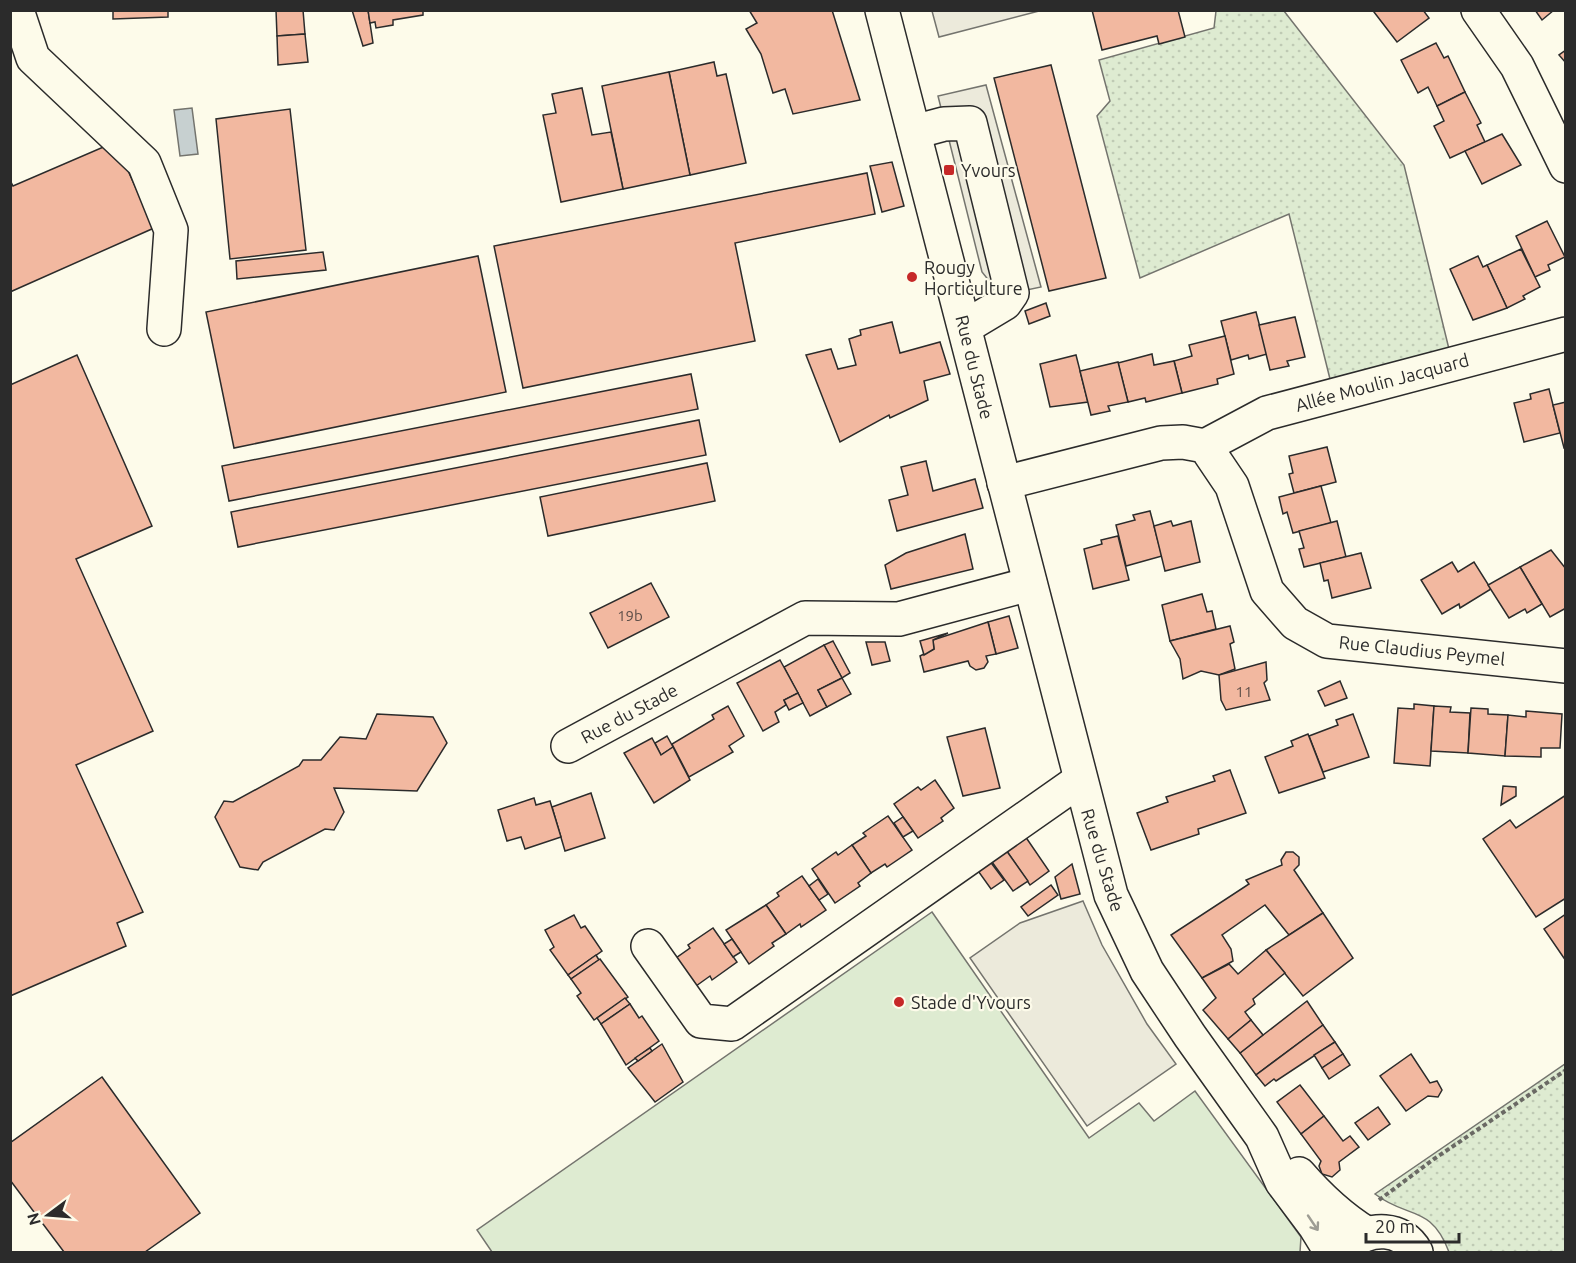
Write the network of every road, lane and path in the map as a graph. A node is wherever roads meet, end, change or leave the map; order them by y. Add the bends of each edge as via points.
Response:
1 (17, 10) edge
2 (882, 10) edge
3 (1478, 10) edge
4 (22, 52) edge
5 (914, 132) junction
6 (1566, 166) edge
7 (965, 327) junction
8 (164, 329) dead end
9 (1566, 334) edge
10 (1205, 446) junction
11 (1004, 483) junction
12 (1030, 584) junction
13 (1566, 666) edge
14 (568, 746) dead end
15 (1080, 780) junction
16 (648, 946) dead end
17 (1566, 1070) edge
18 (1262, 1137) junction
19 (1333, 1209) junction
20 (1355, 1243) edge
21 (1330, 1252) edge
22 (1416, 1252) edge

1 - 4 street
2 - 5 street, Rue du Stade
3 - 6 street via 1516,66
4 - 8 street via 144,163 171,230
5 - 7 street, Rue du Stade
5 - 7 street via 944,124 970,123 1012,293 1005,303
7 - 11 street, Rue du Stade
9 - 10 street, Allée Moulin Jacquard via 1268,413
10 - 11 street via 1161,443
10 - 13 street, Rue Claudius Peymel via 1232,486 1267,591 1294,623 1327,640
11 - 12 street, Rue du Stade
12 - 14 street, Rue du Stade via 899,619 805,618
12 - 15 street, Rue du Stade
15 - 16 street via 732,1024 701,1021
15 - 18 street, Rue du Stade via 1111,895 1135,948 1175,1014
17 - 19 path via 1369,1208 1341,1198
18 - 19 street, Rue du Stade
18 -> 21 street, Rue du Stade via 1282,1182
19 - 20 street, Rue du Stade
20 - 22 street, Rue du Stade via 1380,1231 1405,1239

